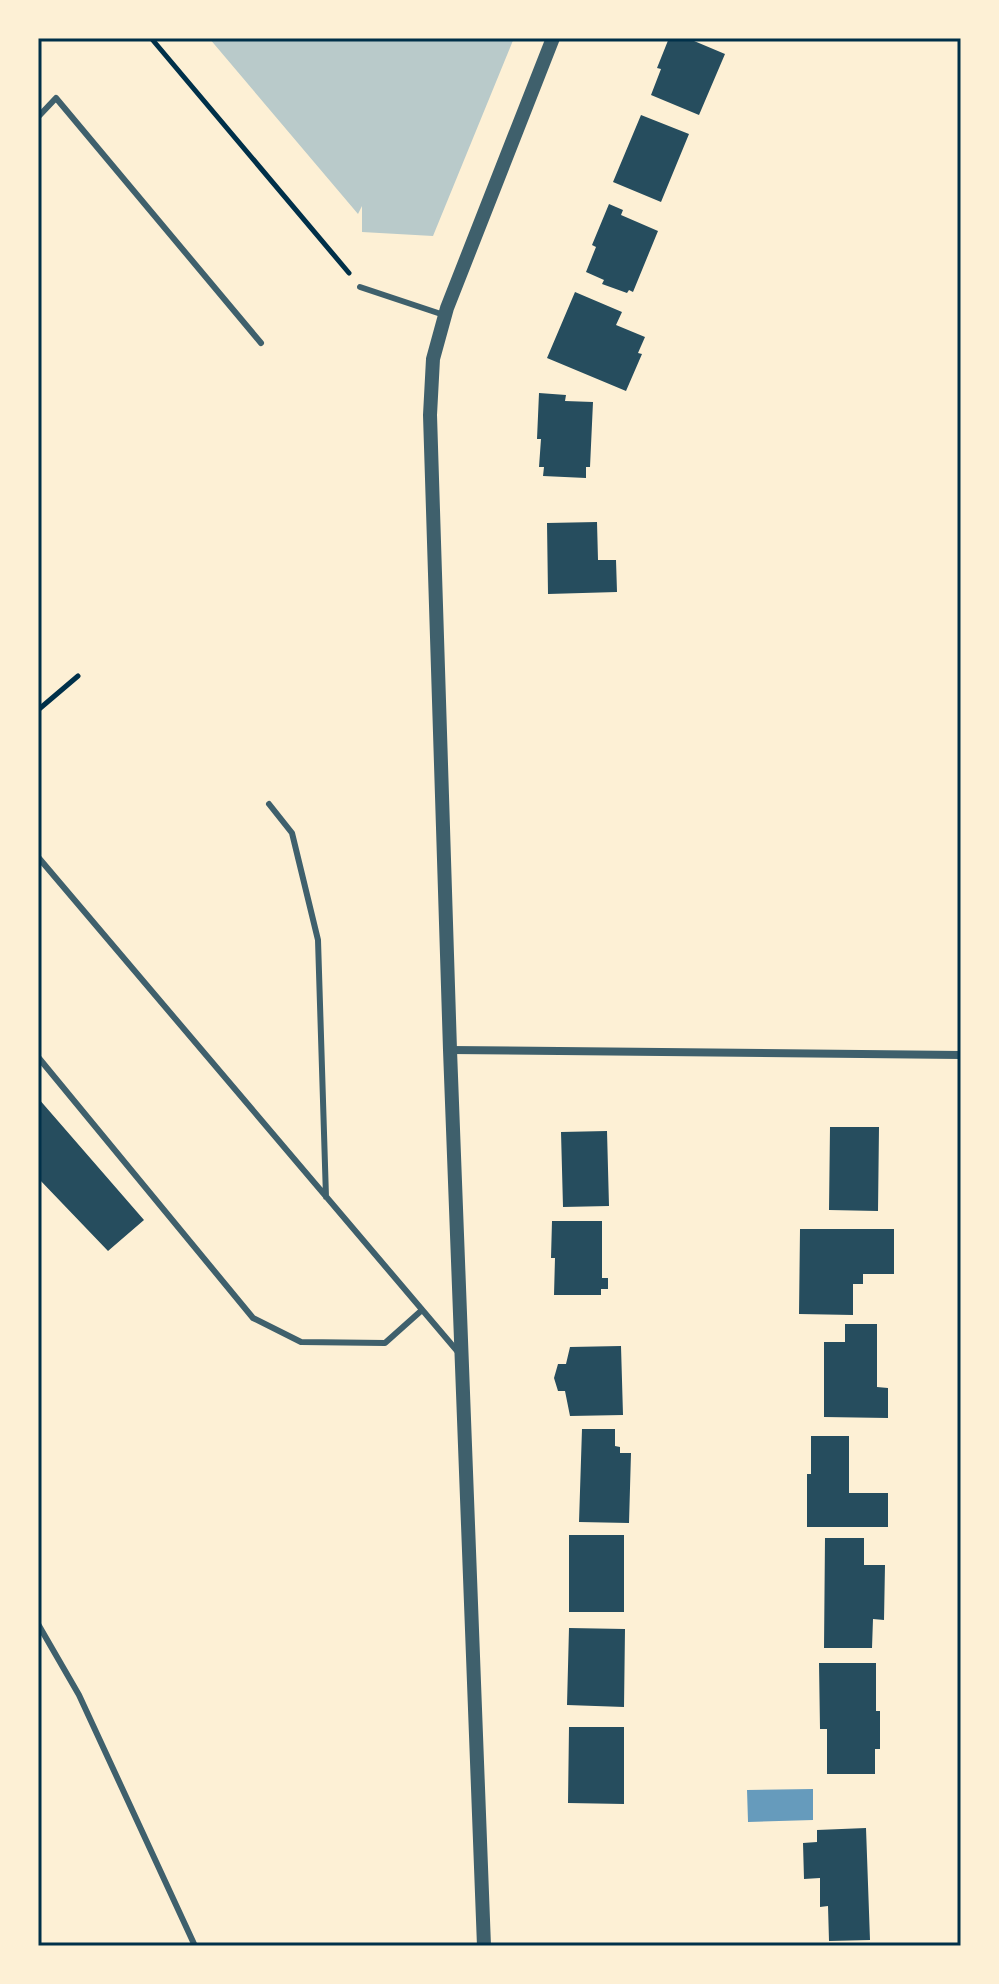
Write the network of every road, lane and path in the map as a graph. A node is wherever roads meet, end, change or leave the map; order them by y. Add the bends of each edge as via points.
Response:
1 (151, 38) edge
2 (553, 38) edge
3 (38, 117) edge
4 (360, 287) joint
5 (445, 316) junction
6 (261, 343) dead end
7 (78, 676) dead end
8 (38, 710) edge
9 (269, 804) dead end
10 (38, 857) edge
11 (450, 1050) junction
12 (961, 1055) edge
13 (38, 1057) edge
14 (326, 1197) junction
15 (422, 1310) junction
16 (461, 1356) junction
17 (38, 1624) edge
18 (195, 1946) edge
19 (484, 1946) edge

1 - 4 path
2 - 5 street
3 - 6 lane via 56,98
4 - 5 lane
5 - 11 street via 433,359 430,415
7 - 8 path
9 - 14 lane via 292,833 318,940
10 - 14 lane
11 - 12 street
11 - 16 street
13 - 15 lane via 253,1318 301,1342 385,1343
14 - 15 lane
15 - 16 lane
16 - 19 street
17 - 18 lane via 79,1695

